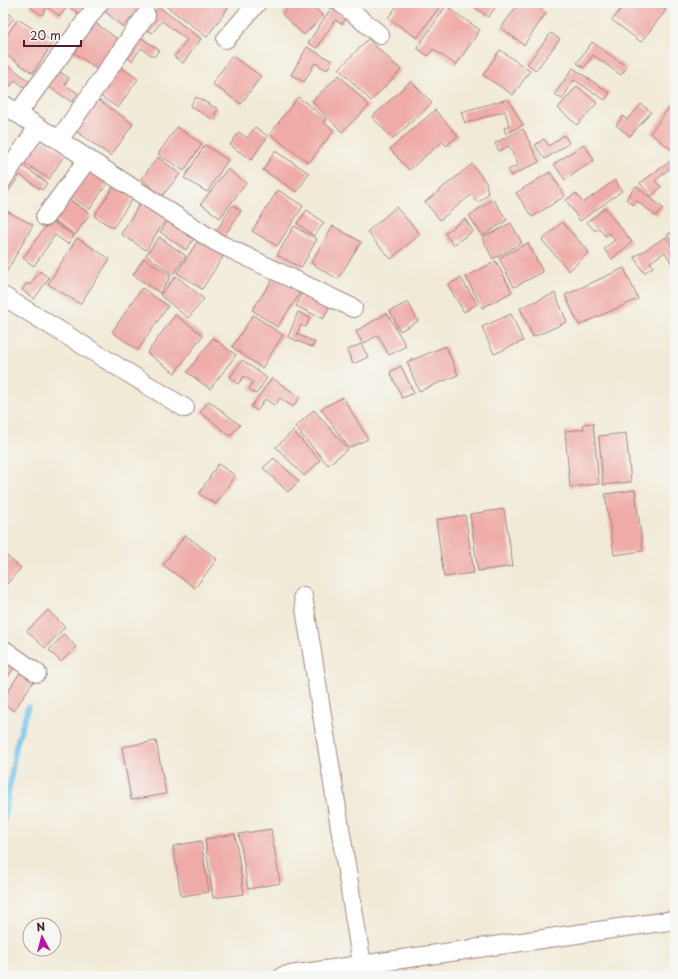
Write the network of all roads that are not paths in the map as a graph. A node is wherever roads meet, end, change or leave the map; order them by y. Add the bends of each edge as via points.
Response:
1 (99, 3) edge
2 (257, 3) edge
3 (341, 3) edge
4 (146, 15) dead end
5 (380, 35) dead end
6 (226, 39) dead end
7 (10, 109) edge
8 (38, 127) junction
9 (59, 140) junction
10 (88, 159) junction
11 (3, 179) edge
12 (46, 217) dead end
13 (3, 296) edge
14 (353, 308) dead end
15 (186, 408) dead end
16 (303, 596) dead end
17 (3, 649) edge
18 (37, 673) dead end
19 (675, 920) edge
20 (363, 970) edge
21 (283, 976) edge

1 - 7 street
2 - 6 street
3 - 5 street
4 - 9 street
7 - 8 street
8 - 9 street
8 - 11 street
9 - 10 street
10 - 12 street
10 - 14 street via 216,242
13 - 15 street
16 - 20 street
17 - 18 street
19 - 20 street
20 - 21 street

